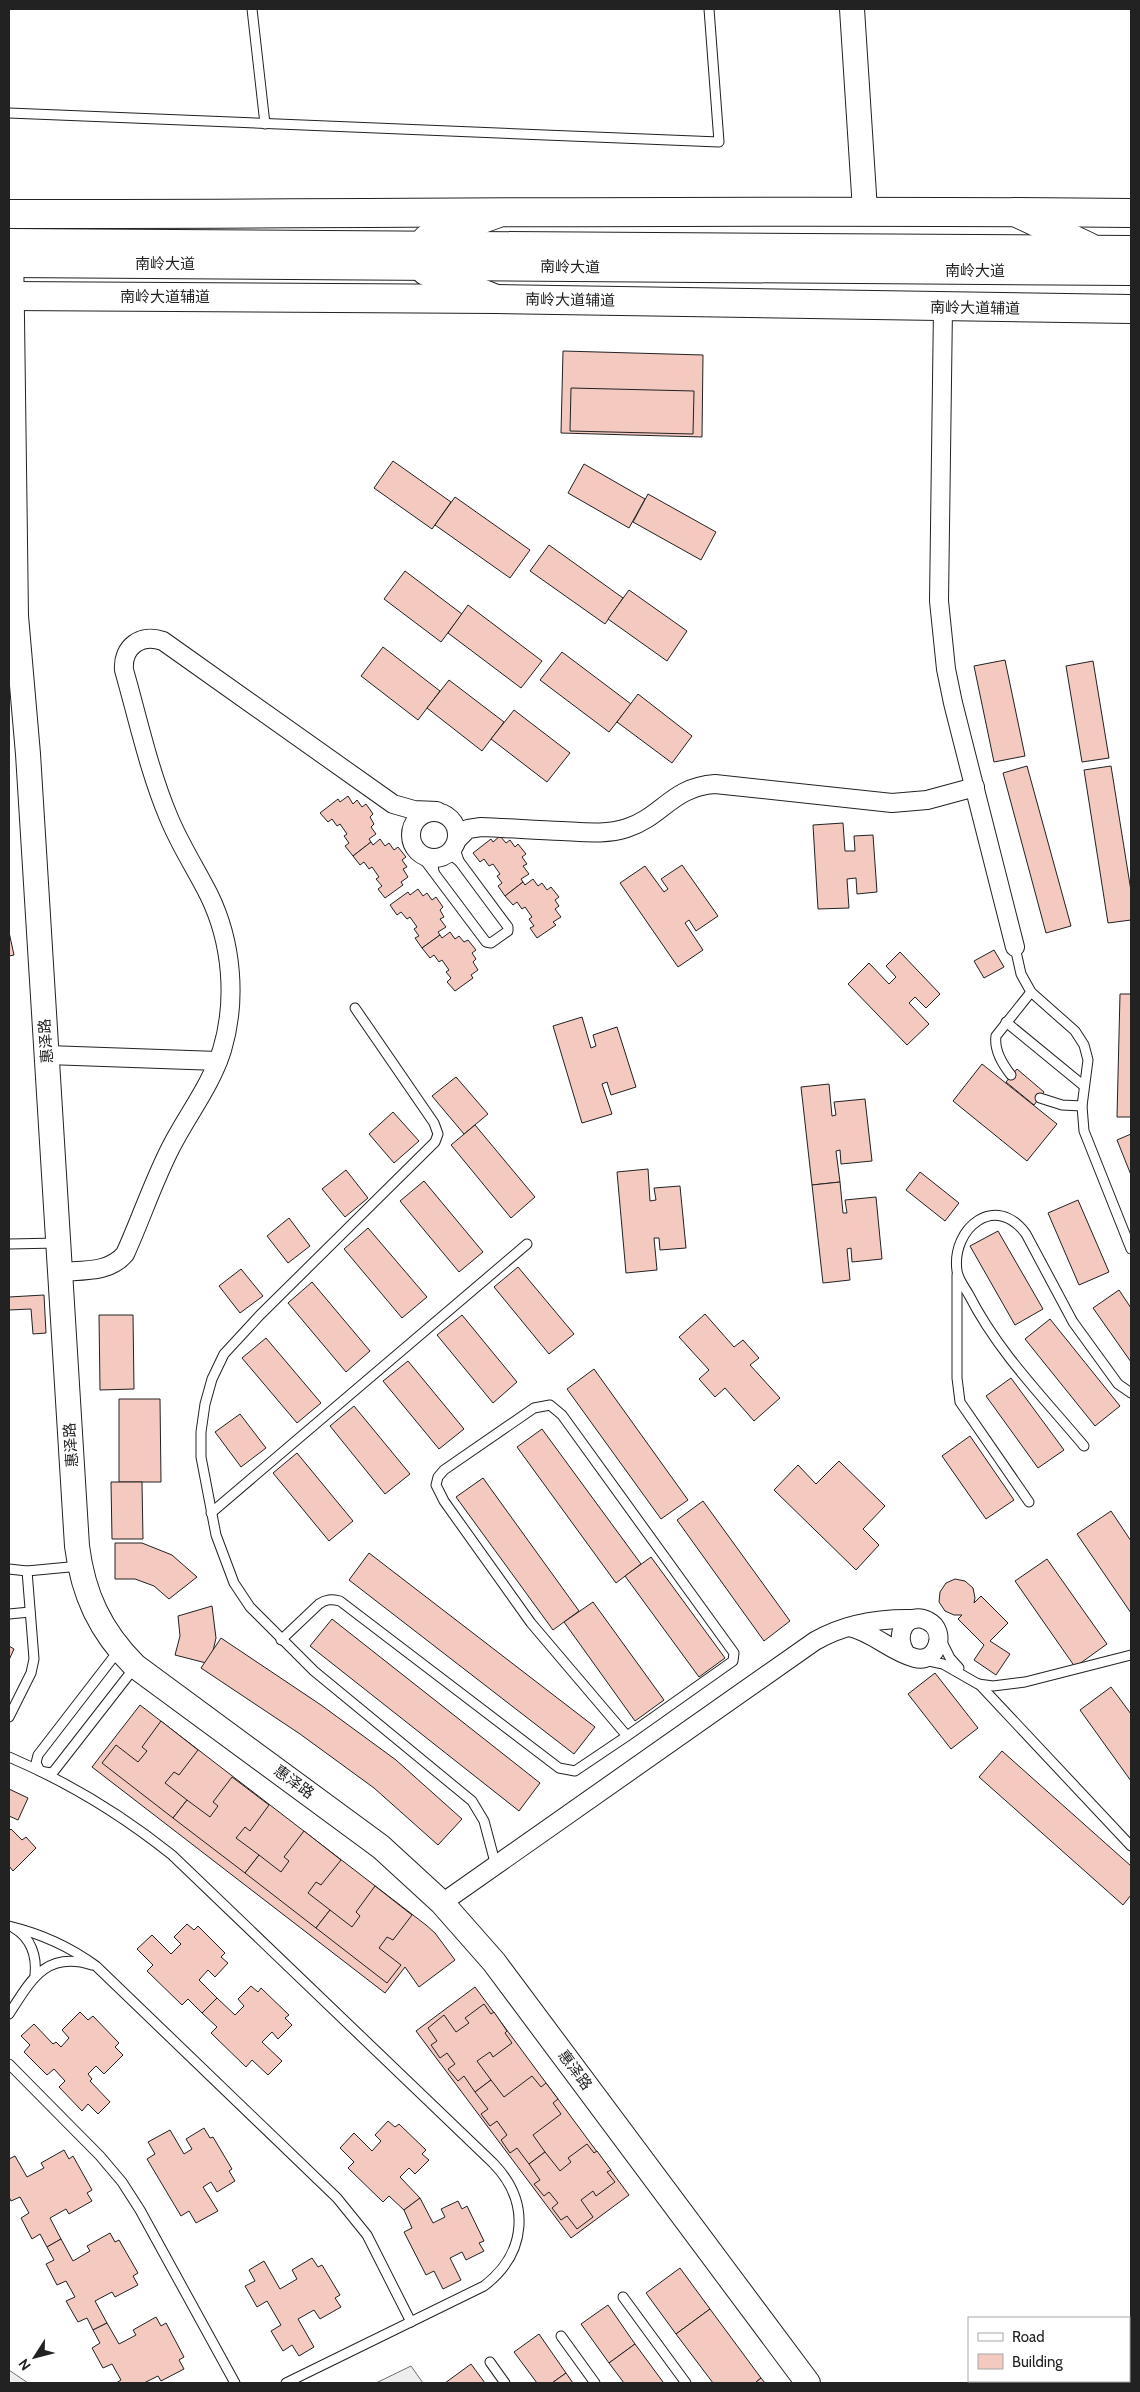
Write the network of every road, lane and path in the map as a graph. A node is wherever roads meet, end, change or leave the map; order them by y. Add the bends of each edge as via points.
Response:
1 (252, 9) edge
2 (709, 9) edge
3 (852, 9) edge
4 (9, 113) edge
5 (265, 124) junction
6 (865, 210) junction
7 (1015, 212) junction
8 (1131, 213) edge
9 (496, 214) junction
10 (10, 240) edge
11 (1095, 250) junction
12 (1131, 250) edge
13 (411, 255) junction
14 (1131, 271) edge
15 (11, 296) edge
16 (496, 299) junction
17 (943, 308) junction
18 (1131, 309) edge
19 (974, 787) junction
20 (393, 804) junction
21 (440, 813) junction
22 (481, 827) junction
23 (456, 840) junction
24 (414, 845) junction
25 (442, 857) junction
26 (459, 861) junction
27 (435, 875) junction
28 (1015, 947) joint
29 (1031, 992) junction
30 (354, 1008) dead end
31 (1006, 1022) junction
32 (47, 1055) junction
33 (218, 1062) junction
34 (1011, 1075) dead end
35 (1084, 1086) junction
36 (1040, 1098) dead end
37 (1082, 1106) junction
38 (58, 1243) junction
39 (9, 1244) edge
40 (527, 1244) dead end
41 (1131, 1249) edge
42 (60, 1272) junction
43 (957, 1272) junction
44 (1131, 1393) edge
45 (1084, 1446) dead end
46 (1029, 1502) dead end
47 (211, 1513) junction
48 (80, 1566) junction
49 (9, 1569) edge
50 (27, 1572) junction
51 (30, 1612) junction
52 (9, 1614) edge
53 (916, 1619) junction
54 (849, 1627) junction
55 (936, 1628) junction
56 (281, 1640) junction
57 (119, 1650) junction
58 (1131, 1655) edge
59 (911, 1656) junction
60 (135, 1666) junction
61 (966, 1676) junction
62 (978, 1684) junction
63 (9, 1717) edge
64 (626, 1736) junction
65 (38, 1755) junction
66 (12, 1759) edge
67 (58, 1768) junction
68 (45, 1773) junction
69 (62, 1782) junction
70 (1131, 1846) edge
71 (496, 1866) junction
72 (442, 1903) junction
73 (9, 1926) edge
74 (96, 1966) junction
75 (35, 1975) junction
76 (9, 2014) edge
77 (9, 2064) edge
78 (623, 2297) dead end
79 (411, 2322) junction
80 (561, 2336) dead end
81 (490, 2362) dead end
82 (235, 2383) edge
83 (286, 2383) edge
84 (505, 2383) edge
85 (595, 2383) edge
86 (686, 2383) edge
87 (808, 2383) edge

1 - 5 lane
2 - 5 lane via 719,142
3 - 6 street
4 - 5 lane
6 - 7 main road
6 - 9 main road
7 - 8 main road
7 - 11 main road
9 - 10 main road
9 - 13 main road
10 - 13 main road, 南岭大道
10 - 15 street, 惠泽路
11 - 12 main road, 南岭大道
11 - 13 main road, 南岭大道
13 - 14 main road, 南岭大道
13 - 16 main road
15 - 16 main road, 南岭大道辅道
15 - 32 street, 惠泽路 via 16,616
16 - 17 main road, 南岭大道辅道
17 - 18 main road, 南岭大道辅道
17 - 19 street via 939,600 946,669
19 - 22 street via 927,800 892,803 709,784 685,791 649,818 612,832
19 - 28 street
20 - 21 street
20 - 24 street
20 - 33 street via 163,641 143,639 127,651 124,670 159,793 182,847 209,895 224,940 229,963 230,1008
21 - 22 street
21 - 23 street via 455,825
21 - 24 street via 422,814 416,820 412,827
22 - 23 street via 468,829
23 - 25 street via 454,848
23 - 26 lane
24 - 25 street via 428,857
24 - 27 lane
25 - 26 lane via 452,856
25 - 27 lane via 433,864
26 - 27 lane via 508,927 508,931 493,942 486,942
28 - 29 lane via 1021,974
29 - 31 lane
29 - 35 lane via 1081,1038 1088,1060
30 - 47 lane via 434,1123 438,1134 434,1142 224,1354 212,1379 201,1432 201,1456
31 - 34 lane via 997,1033 996,1045
31 - 35 lane
32 - 33 street
32 - 38 street, 惠泽路
33 - 42 street via 158,1173 120,1261 109,1267
35 - 37 lane
36 - 37 lane via 1062,1105
37 - 41 lane via 1084,1131
38 - 39 lane
38 - 42 street, 惠泽路
40 - 47 lane
42 - 48 street, 惠泽路
43 - 44 lane via 958,1246 971,1226 990,1216 1009,1216 1026,1234 1073,1322 1118,1384
43 - 45 lane via 995,1341
43 - 46 lane via 956,1378 960,1402
47 - 56 lane via 234,1583 250,1607
48 - 50 lane
48 - 57 street, 惠泽路 via 94,1611
49 - 50 lane
50 - 51 lane
51 - 52 lane
51 - 63 lane via 34,1651 32,1666
53 - 54 street via 876,1619
53 - 55 street via 928,1620
53 - 59 street via 905,1624 899,1635 900,1645
54 - 59 street via 860,1629
54 - 71 street via 815,1641
55 - 59 street via 939,1640 934,1651 926,1658
55 - 61 lane via 950,1658
56 - 64 lane via 319,1604 333,1599 559,1768 575,1771
56 - 71 lane via 472,1801 484,1821
57 - 60 street, 惠泽路
57 - 65 lane
58 - 62 lane via 1009,1685
59 - 61 lane via 943,1664
60 - 67 lane
60 - 72 street, 惠泽路 via 373,1841
61 - 62 lane
62 - 70 lane
64 - 64 lane via 734,1660 734,1653 562,1415 550,1405 542,1405 444,1470 436,1484 444,1501 531,1623
65 - 66 lane via 29,1762
65 - 68 lane via 36,1764
66 - 68 lane
67 - 68 lane
67 - 69 lane via 56,1775
68 - 69 lane
69 - 79 lane via 143,1832 201,1880 503,2173 511,2186 519,2214 511,2256 495,2278 484,2286
71 - 72 street
72 - 87 street, 惠泽路 via 494,1962
73 - 74 lane via 29,1930 64,1945
73 - 75 lane via 23,1935 32,1948
74 - 75 lane via 63,1962
74 - 79 lane via 348,2210 367,2235
75 - 76 lane
77 - 82 lane via 122,2182
78 - 86 lane
79 - 83 lane
80 - 85 lane
81 - 84 lane

